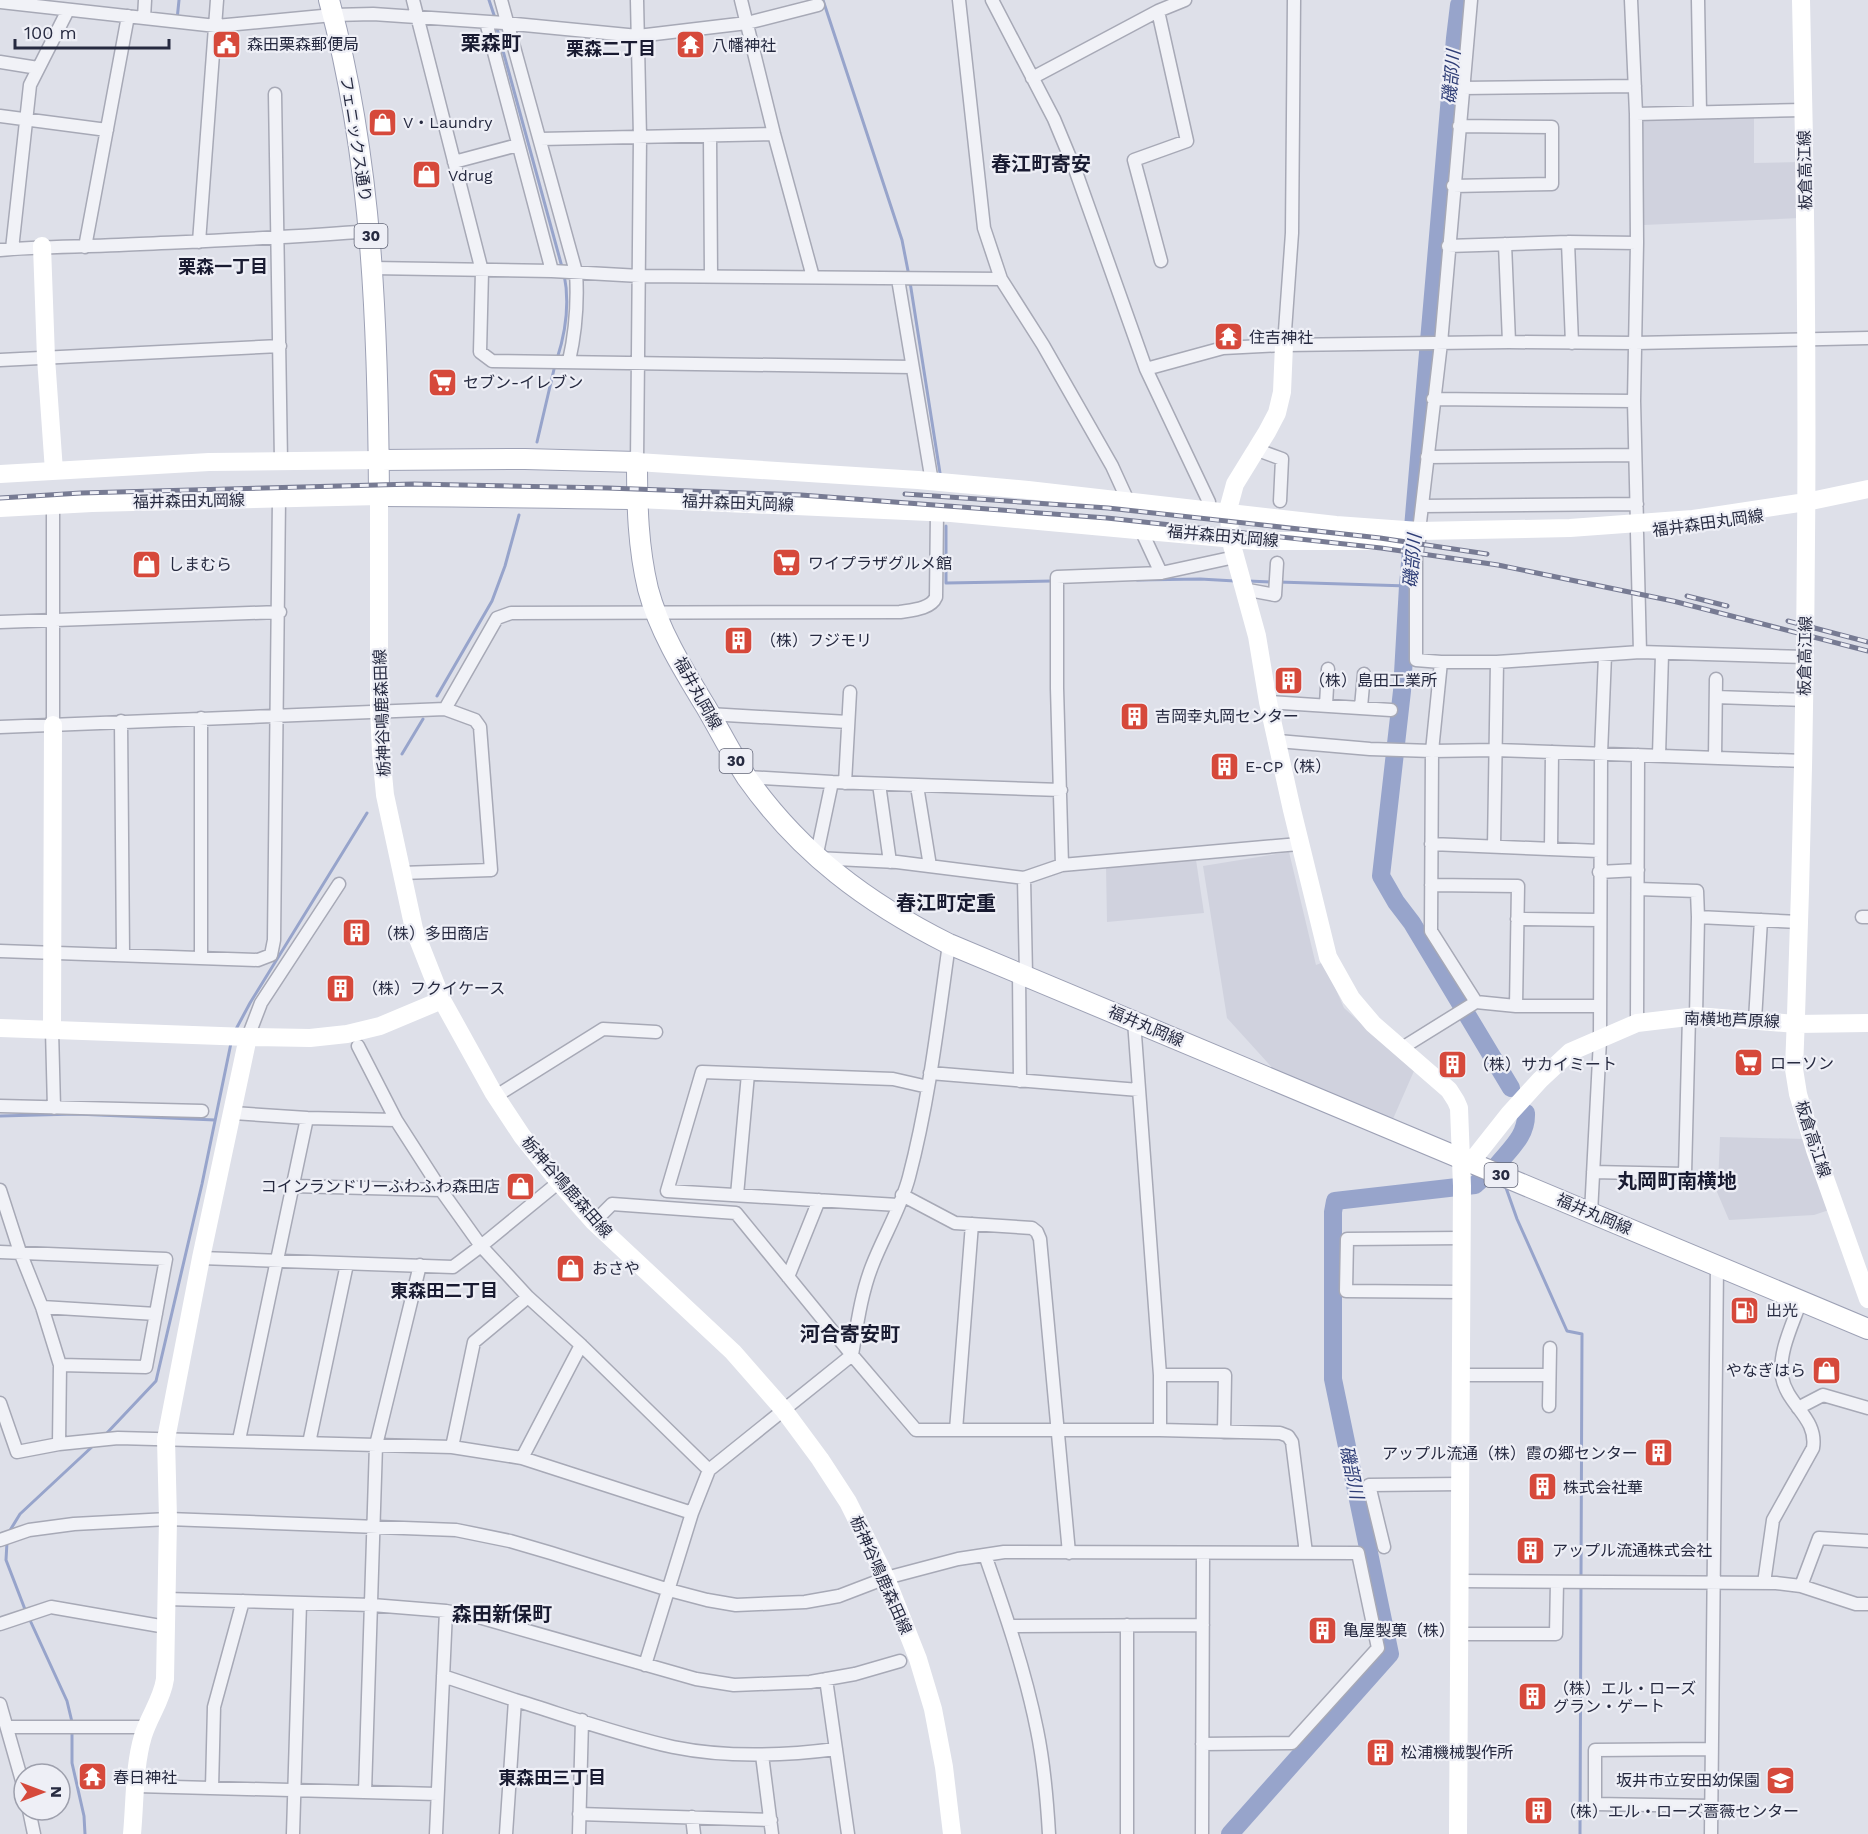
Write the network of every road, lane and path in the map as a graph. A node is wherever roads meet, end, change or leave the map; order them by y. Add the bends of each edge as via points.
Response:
1 (145, 0) edge
2 (217, 0) edge
3 (413, 0) edge
4 (501, 0) edge
5 (637, 0) edge
6 (741, 0) edge
7 (959, 0) edge
8 (992, 0) edge
9 (1185, 0) edge
10 (1294, 0) edge
11 (1471, 0) edge
12 (1631, 0) edge
13 (1698, 0) edge
14 (1801, 0) edge
15 (0, 2) edge
16 (42, 3) edge
17 (818, 5) dead end
18 (331, 7) edge
19 (68, 10) junction
20 (1158, 11) junction
21 (128, 16) junction
22 (144, 18) junction
23 (418, 18) junction
24 (486, 22) junction
25 (747, 23) junction
26 (506, 24) junction
27 (216, 26) junction
28 (638, 36) junction
29 (0, 62) edge
30 (38, 68) junction
31 (1032, 78) junction
32 (1635, 86) junction
33 (1462, 88) junction
34 (275, 94) dead end
35 (1804, 110) junction
36 (1700, 112) junction
37 (1636, 114) junction
38 (0, 116) edge
39 (26, 120) junction
40 (1459, 126) junction
41 (106, 130) junction
42 (774, 134) junction
43 (710, 136) junction
44 (639, 138) junction
45 (540, 139) junction
46 (518, 145) junction
47 (454, 162) junction
48 (1453, 186) junction
49 (370, 231) junction
50 (277, 238) junction
51 (199, 242) junction
52 (1568, 242) junction
53 (1637, 243) junction
54 (1505, 244) junction
55 (42, 246) junction
56 (1448, 246) junction
57 (85, 247) junction
58 (6, 249) edge
59 (1161, 261) dead end
60 (372, 268) junction
61 (482, 271) junction
62 (552, 271) junction
63 (576, 272) junction
64 (640, 276) junction
65 (711, 276) junction
66 (813, 277) junction
67 (898, 279) junction
68 (1001, 279) junction
69 (1868, 338) edge
70 (1806, 340) junction
71 (1509, 342) junction
72 (1441, 343) junction
73 (1572, 343) junction
74 (1635, 343) junction
75 (1284, 345) junction
76 (280, 346) junction
77 (46, 358) junction
78 (0, 360) edge
79 (569, 361) junction
80 (639, 362) junction
81 (912, 367) junction
82 (1146, 369) junction
83 (1433, 399) junction
84 (1634, 401) junction
85 (1256, 449) junction
86 (1635, 455) junction
87 (1427, 457) junction
88 (379, 460) junction
89 (281, 461) junction
90 (638, 462) junction
91 (54, 471) junction
92 (0, 474) edge
93 (932, 482) junction
94 (1868, 489) edge
95 (379, 496) junction
96 (279, 498) junction
97 (637, 499) junction
98 (1128, 501) junction
99 (1280, 501) dead end
100 (1806, 502) junction
101 (1637, 504) junction
102 (53, 505) junction
103 (1422, 507) junction
104 (0, 508) edge
105 (1209, 511) junction
106 (937, 512) junction
107 (1229, 513) junction
108 (1637, 528) junction
109 (1141, 530) junction
110 (1413, 536) junction
111 (1230, 538) junction
112 (1235, 557) junction
113 (1277, 562) dead end
114 (1161, 573) junction
115 (1243, 590) junction
116 (280, 612) junction
117 (656, 612) junction
118 (55, 619) junction
119 (0, 622) edge
120 (1640, 652) junction
121 (1662, 654) junction
122 (1605, 655) junction
123 (1806, 657) junction
124 (1441, 662) junction
125 (1497, 662) junction
126 (1328, 669) dead end
127 (1364, 674) dead end
128 (1716, 679) dead end
129 (850, 692) dead end
130 (1716, 697) junction
131 (1805, 700) junction
132 (1268, 702) junction
133 (1326, 705) junction
134 (1362, 707) junction
135 (445, 709) junction
136 (379, 710) junction
137 (1391, 710) dead end
138 (710, 714) junction
139 (276, 715) junction
140 (201, 718) junction
141 (121, 721) junction
142 (848, 722) junction
143 (53, 725) junction
144 (0, 727) edge
145 (1278, 741) junction
146 (1495, 750) junction
147 (1432, 751) junction
148 (1552, 752) junction
149 (1601, 754) junction
150 (1638, 755) junction
151 (1659, 755) junction
152 (1715, 758) junction
153 (1804, 761) junction
154 (747, 777) junction
155 (832, 782) junction
156 (845, 783) junction
157 (879, 784) junction
158 (917, 786) junction
159 (1061, 790) junction
160 (1299, 844) junction
161 (1431, 844) junction
162 (1494, 847) junction
163 (1551, 849) junction
164 (1599, 851) junction
165 (816, 858) junction
166 (890, 862) junction
167 (1062, 865) junction
168 (930, 866) junction
169 (1638, 870) junction
170 (1599, 872) junction
171 (401, 873) junction
172 (1024, 878) junction
173 (339, 884) dead end
174 (1431, 885) junction
175 (1638, 889) junction
176 (1698, 917) junction
177 (1517, 920) junction
178 (1599, 920) junction
179 (1761, 920) junction
180 (1799, 922) junction
181 (949, 944) junction
182 (0, 951) edge
183 (53, 953) junction
184 (123, 954) junction
185 (201, 957) junction
186 (1022, 973) junction
187 (442, 1000) junction
188 (1516, 1006) junction
189 (1600, 1006) junction
190 (1469, 1007) junction
191 (1693, 1016) junction
192 (1755, 1020) junction
193 (1134, 1021) junction
194 (1637, 1023) junction
195 (1868, 1023) edge
196 (1796, 1024) junction
197 (0, 1028) edge
198 (52, 1029) junction
199 (656, 1032) dead end
200 (238, 1036) junction
201 (1600, 1040) junction
202 (358, 1046) dead end
203 (1401, 1048) junction
204 (930, 1073) junction
205 (748, 1074) junction
206 (1020, 1081) junction
207 (928, 1087) junction
208 (1139, 1090) junction
209 (496, 1096) junction
210 (0, 1106) edge
211 (54, 1108) junction
212 (202, 1111) dead end
213 (233, 1113) junction
214 (307, 1118) junction
215 (396, 1120) junction
216 (1466, 1160) junction
217 (1593, 1172) junction
218 (559, 1182) junction
219 (293, 1186) junction
220 (0, 1190) edge
221 (441, 1190) junction
222 (737, 1195) junction
223 (819, 1200) junction
224 (900, 1200) junction
225 (1591, 1213) junction
226 (594, 1222) junction
227 (972, 1224) junction
228 (1462, 1238) junction
229 (481, 1246) junction
230 (0, 1252) edge
231 (20, 1252) junction
232 (201, 1258) junction
233 (278, 1261) junction
234 (347, 1264) junction
235 (420, 1265) junction
236 (1718, 1265) junction
237 (789, 1277) junction
238 (1462, 1292) junction
239 (528, 1297) junction
240 (1868, 1299) edge
241 (1801, 1300) junction
242 (42, 1307) junction
243 (156, 1314) junction
244 (1868, 1329) edge
245 (581, 1345) junction
246 (1550, 1348) dead end
247 (852, 1355) junction
248 (60, 1365) junction
249 (1461, 1375) junction
250 (1160, 1376) junction
251 (1549, 1376) junction
252 (0, 1402) edge
253 (1549, 1406) dead end
254 (1798, 1408) junction
255 (1868, 1408) edge
256 (783, 1409) junction
257 (956, 1430) junction
258 (1057, 1430) junction
259 (1160, 1430) junction
260 (1224, 1432) junction
261 (166, 1439) junction
262 (238, 1440) junction
263 (309, 1443) junction
264 (59, 1444) junction
265 (376, 1445) junction
266 (452, 1447) junction
267 (522, 1458) junction
268 (709, 1470) junction
269 (1461, 1484) junction
270 (692, 1513) junction
271 (168, 1519) junction
272 (374, 1526) junction
273 (0, 1540) edge
274 (1868, 1540) edge
275 (1384, 1547) dead end
276 (1069, 1553) junction
277 (1203, 1553) junction
278 (1306, 1553) junction
279 (985, 1554) junction
280 (886, 1578) junction
281 (1461, 1581) junction
282 (1557, 1582) junction
283 (1715, 1582) junction
284 (1764, 1583) junction
285 (1801, 1586) junction
286 (669, 1590) junction
287 (167, 1599) junction
288 (243, 1601) junction
289 (300, 1603) junction
290 (1868, 1604) edge
291 (372, 1605) junction
292 (446, 1611) junction
293 (0, 1624) edge
294 (1128, 1625) junction
295 (1203, 1625) junction
296 (1010, 1626) junction
297 (166, 1627) junction
298 (1460, 1634) junction
299 (900, 1661) dead end
300 (645, 1665) junction
301 (443, 1676) junction
302 (826, 1679) junction
303 (515, 1700) junction
304 (0, 1704) edge
305 (582, 1720) junction
306 (7, 1727) junction
307 (146, 1727) junction
308 (1202, 1744) junction
309 (836, 1749) junction
310 (1712, 1749) junction
311 (762, 1755) junction
312 (17, 1762) edge
313 (137, 1786) junction
314 (212, 1788) junction
315 (294, 1790) junction
316 (365, 1792) junction
317 (438, 1794) junction
318 (1711, 1806) junction
319 (579, 1814) junction
320 (692, 1818) junction
321 (771, 1820) junction
322 (132, 1834) edge
323 (293, 1834) edge
324 (436, 1834) edge
325 (506, 1834) edge
326 (579, 1834) edge
327 (694, 1834) edge
328 (772, 1834) edge
329 (848, 1834) edge
330 (952, 1834) edge
331 (1049, 1834) edge
332 (1127, 1834) edge
333 (1202, 1834) edge
334 (1458, 1834) edge
335 (1711, 1834) edge

1 - 22 street
2 - 27 street
3 - 23 street
4 - 26 street
5 - 28 street
6 - 25 street
7 - 68 street via 984,228
8 - 31 street
9 - 20 street
10 - 75 street via 1292,233
11 - 33 street
12 - 32 street
13 - 36 street
14 - 35 main road, 板倉高江線
15 - 16 street
16 - 19 street
17 - 25 street
18 - 23 street
18 - 27 street
18 - 49 main road, フェニックス通り / 30 via 351,99
19 - 21 street
19 - 30 street
20 - 31 street
20 - 59 street via 1187,141 1134,160
21 - 22 street
21 - 41 street
22 - 27 street
23 - 24 street
23 - 47 street
24 - 26 street
24 - 46 street
25 - 28 street
25 - 42 street
26 - 28 street
26 - 45 street
27 - 51 street
28 - 44 street
29 - 30 street
30 - 39 street via 30,85
31 - 82 street via 1076,172
32 - 33 street
32 - 37 street
33 - 40 street
34 - 50 street
35 - 36 street
35 - 70 main road, 板倉高江線
36 - 37 street
37 - 53 street
38 - 39 street
39 - 41 street
39 - 58 street
40 - 48 street
40 - 48 street via 1552,127 1552,184
41 - 57 street
42 - 43 street
42 - 66 street
43 - 44 street
43 - 65 street
44 - 45 street
44 - 64 street
45 - 63 street
46 - 47 street
46 - 62 street
47 - 61 street
48 - 56 street
49 - 50 street
49 - 60 main road, フェニックス通り / 30
50 - 51 street
50 - 76 street
51 - 57 street
52 - 53 street
52 - 54 street
52 - 73 street
53 - 74 street
54 - 56 street
54 - 71 street
55 - 57 street
55 - 58 street
55 - 77 main road
56 - 72 street
60 - 61 street
60 - 88 main road, フェニックス通り / 30
61 - 62 street
61 - 79 street via 480,352 492,361
62 - 63 street
63 - 64 street
63 - 79 street via 576,328
64 - 65 street
64 - 80 street
65 - 66 street
66 - 67 street
67 - 68 street
67 - 81 street
68 - 98 street via 1043,345
69 - 70 street
70 - 74 street
70 - 100 main road, 板倉高江線
71 - 72 street
71 - 73 street
72 - 75 street
72 - 83 street
73 - 74 street
74 - 84 street
75 - 82 street via 1223,348
75 - 85 main road via 1277,413
76 - 77 street
76 - 89 street
77 - 78 street
77 - 91 main road
79 - 80 street
80 - 81 street
80 - 90 street
81 - 93 street
82 - 105 street via 1209,502
83 - 84 street
83 - 87 street
84 - 86 street
85 - 99 street via 1282,459
85 - 107 main road via 1235,484
86 - 87 street
86 - 101 street
87 - 103 street
88 - 89 main road
88 - 90 main road
88 - 95 main road, 30
89 - 91 main road
90 - 93 main road, 福井森田丸岡線
90 - 97 main road, 福井丸岡線 / 30
91 - 92 main road
93 - 98 main road, 福井森田丸岡線
94 - 100 main road, 福井森田丸岡線
95 - 96 main road, 福井森田丸岡線
95 - 97 main road
95 - 136 main road, 栃神谷鳴鹿森田線
96 - 102 main road, 福井森田丸岡線
96 - 116 street
97 - 106 main road, 福井森田丸岡線
97 - 117 main road, 福井丸岡線 / 30 via 641,553
98 - 105 main road, 福井森田丸岡線
100 - 108 main road, 福井森田丸岡線 via 1786,511 1731,522
100 - 123 main road, 板倉高江線
101 - 103 street
101 - 108 street
102 - 104 main road, 福井森田丸岡線
102 - 118 street
103 - 110 street
105 - 107 main road, 福井森田丸岡線
106 - 109 main road, 福井森田丸岡線
106 - 117 street via 936,597 926,606 900,612
107 - 110 main road, 福井森田丸岡線
107 - 111 main road
108 - 110 main road, 福井森田丸岡線
108 - 120 street
109 - 111 main road, 福井森田丸岡線
109 - 114 street
110 - 111 main road, 福井森田丸岡線 via 1295,542
110 - 124 street via 1416,660
111 - 112 main road
112 - 114 street
112 - 115 main road
113 - 115 street via 1275,595
114 - 159 street via 1057,577 1056,688
115 - 132 main road via 1257,636
116 - 118 street
116 - 139 street
117 - 135 street via 511,613 497,618
117 - 138 main road, 福井丸岡線 / 30 via 681,667
118 - 119 street
118 - 143 street
120 - 121 street
120 - 122 street
121 - 123 street
121 - 151 street
122 - 125 street
122 - 149 street
123 - 131 main road, 板倉高江線
124 - 125 street
124 - 147 street
125 - 146 street
126 - 133 street
127 - 134 street
128 - 130 street
129 - 142 street
130 - 131 street
130 - 152 street
131 - 153 main road, 板倉高江線
132 - 133 street
132 - 145 main road
133 - 134 street
134 - 137 street
135 - 136 street
135 - 171 street via 475,720 480,727 491,870
136 - 139 street
136 - 171 main road, 栃神谷鳴鹿森田線 via 385,795
138 - 142 street
138 - 154 main road, 福井丸岡線 / 30
139 - 140 street
139 - 185 street via 271,955 258,960
140 - 141 street
140 - 185 street
141 - 143 street
141 - 184 street
142 - 156 street
143 - 144 street
143 - 183 main road
145 - 147 street
145 - 160 main road
146 - 147 street
146 - 148 street
146 - 162 street
147 - 161 street
148 - 149 street
148 - 163 street
149 - 150 street
149 - 164 street
150 - 151 street
150 - 169 street
151 - 152 street
152 - 153 street
153 - 180 main road, 板倉高江線
154 - 155 street
154 - 165 main road, 福井丸岡線 / 30
155 - 156 street
155 - 165 street
156 - 157 street
157 - 158 street
157 - 166 street
158 - 159 street
158 - 168 street
159 - 167 street
160 - 167 street
160 - 203 main road via 1328,957 1351,998
161 - 162 street
161 - 174 street
162 - 163 street
163 - 164 street
164 - 170 street
165 - 166 street
165 - 181 main road, 福井丸岡線 / 30 via 885,909
166 - 168 street
167 - 172 street
168 - 172 street
169 - 170 street
169 - 175 street
170 - 178 street
171 - 187 main road, 栃神谷鳴鹿森田線 via 414,929
172 - 186 street
173 - 200 street
174 - 177 street via 1518,886
174 - 190 street via 1431,931
175 - 176 street via 1696,891
175 - 194 street
176 - 179 street
176 - 191 street
177 - 178 street
177 - 188 street
178 - 189 street
179 - 180 street
179 - 192 street
180 - 196 main road, 板倉高江線
181 - 186 main road, 福井丸岡線 / 30
181 - 204 street
182 - 183 street
183 - 184 street
183 - 198 main road
184 - 185 street
186 - 193 main road, 福井丸岡線 / 30
186 - 206 street
187 - 200 main road via 380,1026 347,1034 310,1038
187 - 209 main road, 栃神谷鳴鹿森田線
188 - 189 street
188 - 190 street
189 - 201 street
190 - 203 street
191 - 192 main road, 南横地芦原線
191 - 194 main road, 南横地芦原線
191 - 217 street via 1685,1174
192 - 196 main road, 南横地芦原線
193 - 208 street
193 - 216 main road, 福井丸岡線 / 30
194 - 201 main road, 南横地芦原線
195 - 196 main road, 南横地芦原線
196 - 240 main road, 板倉高江線 via 1794,1069 1798,1094
197 - 198 main road
198 - 200 main road
198 - 211 street
199 - 209 street via 603,1029
200 - 213 main road
201 - 216 main road, 南横地芦原線 via 1570,1052
201 - 217 street
202 - 215 street
203 - 216 main road via 1449,1090 1456,1101
204 - 206 street
204 - 207 street
205 - 207 street via 893,1079
205 - 222 street
205 - 222 street via 702,1072 667,1191
206 - 208 street
207 - 224 street
208 - 250 street
209 - 218 main road, 栃神谷鳴鹿森田線
210 - 211 street
211 - 212 street
213 - 214 street
213 - 232 main road
214 - 215 street
214 - 219 street
215 - 221 street
216 - 225 main road, 福井丸岡線 / 30
216 - 228 main road
217 - 225 street
218 - 226 main road, 栃神谷鳴鹿森田線
218 - 229 street
219 - 221 street
219 - 233 street
220 - 231 street
221 - 229 street
222 - 223 street
223 - 224 street
223 - 237 street
224 - 227 street via 955,1223
224 - 247 street via 871,1268
225 - 236 main road, 福井丸岡線 / 30
226 - 237 street via 612,1204 736,1213
226 - 256 main road, 栃神谷鳴鹿森田線 via 733,1352
227 - 257 street
227 - 258 street via 1032,1228 1040,1239
228 - 238 main road
228 - 238 street via 1347,1239 1346,1291
229 - 235 street via 453,1267
229 - 239 street
230 - 231 street
231 - 242 street
231 - 243 street via 166,1259
232 - 233 street
232 - 261 main road
233 - 234 street
233 - 262 street
234 - 235 street
234 - 263 street
235 - 265 street
236 - 241 main road, 福井丸岡線 / 30
236 - 283 street
237 - 247 street
238 - 249 main road
239 - 245 street
239 - 266 street via 474,1342
241 - 244 main road, 福井丸岡線 / 30
241 - 254 street via 1781,1369 1782,1380
242 - 243 street
242 - 248 street
243 - 248 street via 146,1367
245 - 267 street
245 - 268 street
246 - 251 street
247 - 256 street
247 - 257 street via 916,1430
248 - 264 street
249 - 251 street
249 - 269 main road
250 - 259 street
250 - 260 street via 1225,1375
251 - 253 street
252 - 264 street via 17,1452
254 - 255 street via 1823,1395
254 - 284 street via 1813,1430 1813,1449 1773,1520
256 - 268 street
256 - 280 main road, 栃神谷鳴鹿森田線 via 848,1502
257 - 258 street
258 - 259 street
258 - 276 street
259 - 260 street
260 - 278 street via 1288,1436 1292,1442
261 - 262 street
261 - 264 street via 118,1438
261 - 271 main road
262 - 263 street
263 - 265 street
265 - 266 street
265 - 272 street
266 - 267 street
267 - 270 street
268 - 270 street
269 - 275 street via 1369,1485
269 - 281 main road
270 - 286 street
271 - 272 street
271 - 273 street via 29,1530
271 - 287 main road
272 - 286 street via 456,1530 510,1541
272 - 291 street
274 - 285 street via 1819,1538
276 - 277 street
276 - 279 street
277 - 278 street
277 - 295 street
278 - 308 street via 1358,1553 1378,1648 1292,1743
279 - 280 street
279 - 296 street
280 - 286 street via 839,1596 778,1604 736,1605
280 - 330 main road, 栃神谷鳴鹿森田線 via 933,1708
281 - 282 street
281 - 298 main road
282 - 283 street
282 - 298 street via 1556,1634
283 - 284 street
283 - 310 street
284 - 285 street
285 - 290 street via 1856,1604
286 - 300 street
287 - 288 street
287 - 297 main road
288 - 289 street
288 - 314 street via 214,1707
289 - 291 street
289 - 315 street
291 - 292 street
291 - 316 street
292 - 300 street
292 - 301 street
293 - 297 street via 51,1607
294 - 295 street
294 - 296 street
294 - 332 street
295 - 308 street
296 - 331 street via 1037,1730
297 - 307 main road via 164,1688
298 - 334 main road
299 - 302 street
300 - 302 street via 696,1679 734,1684
301 - 303 street
301 - 317 street
302 - 309 street
303 - 305 street
303 - 325 street
304 - 306 street
305 - 311 street via 672,1747
305 - 319 street
306 - 307 street
306 - 312 street
307 - 313 main road
308 - 333 street
309 - 311 street
309 - 329 street
310 - 318 street
310 - 318 street via 1595,1750 1595,1804
311 - 321 street
313 - 314 street
313 - 322 main road
314 - 315 street
315 - 316 street
315 - 323 street
316 - 317 street
317 - 324 street
318 - 335 street
319 - 320 street
319 - 326 street
320 - 321 street
320 - 327 street
321 - 328 street

